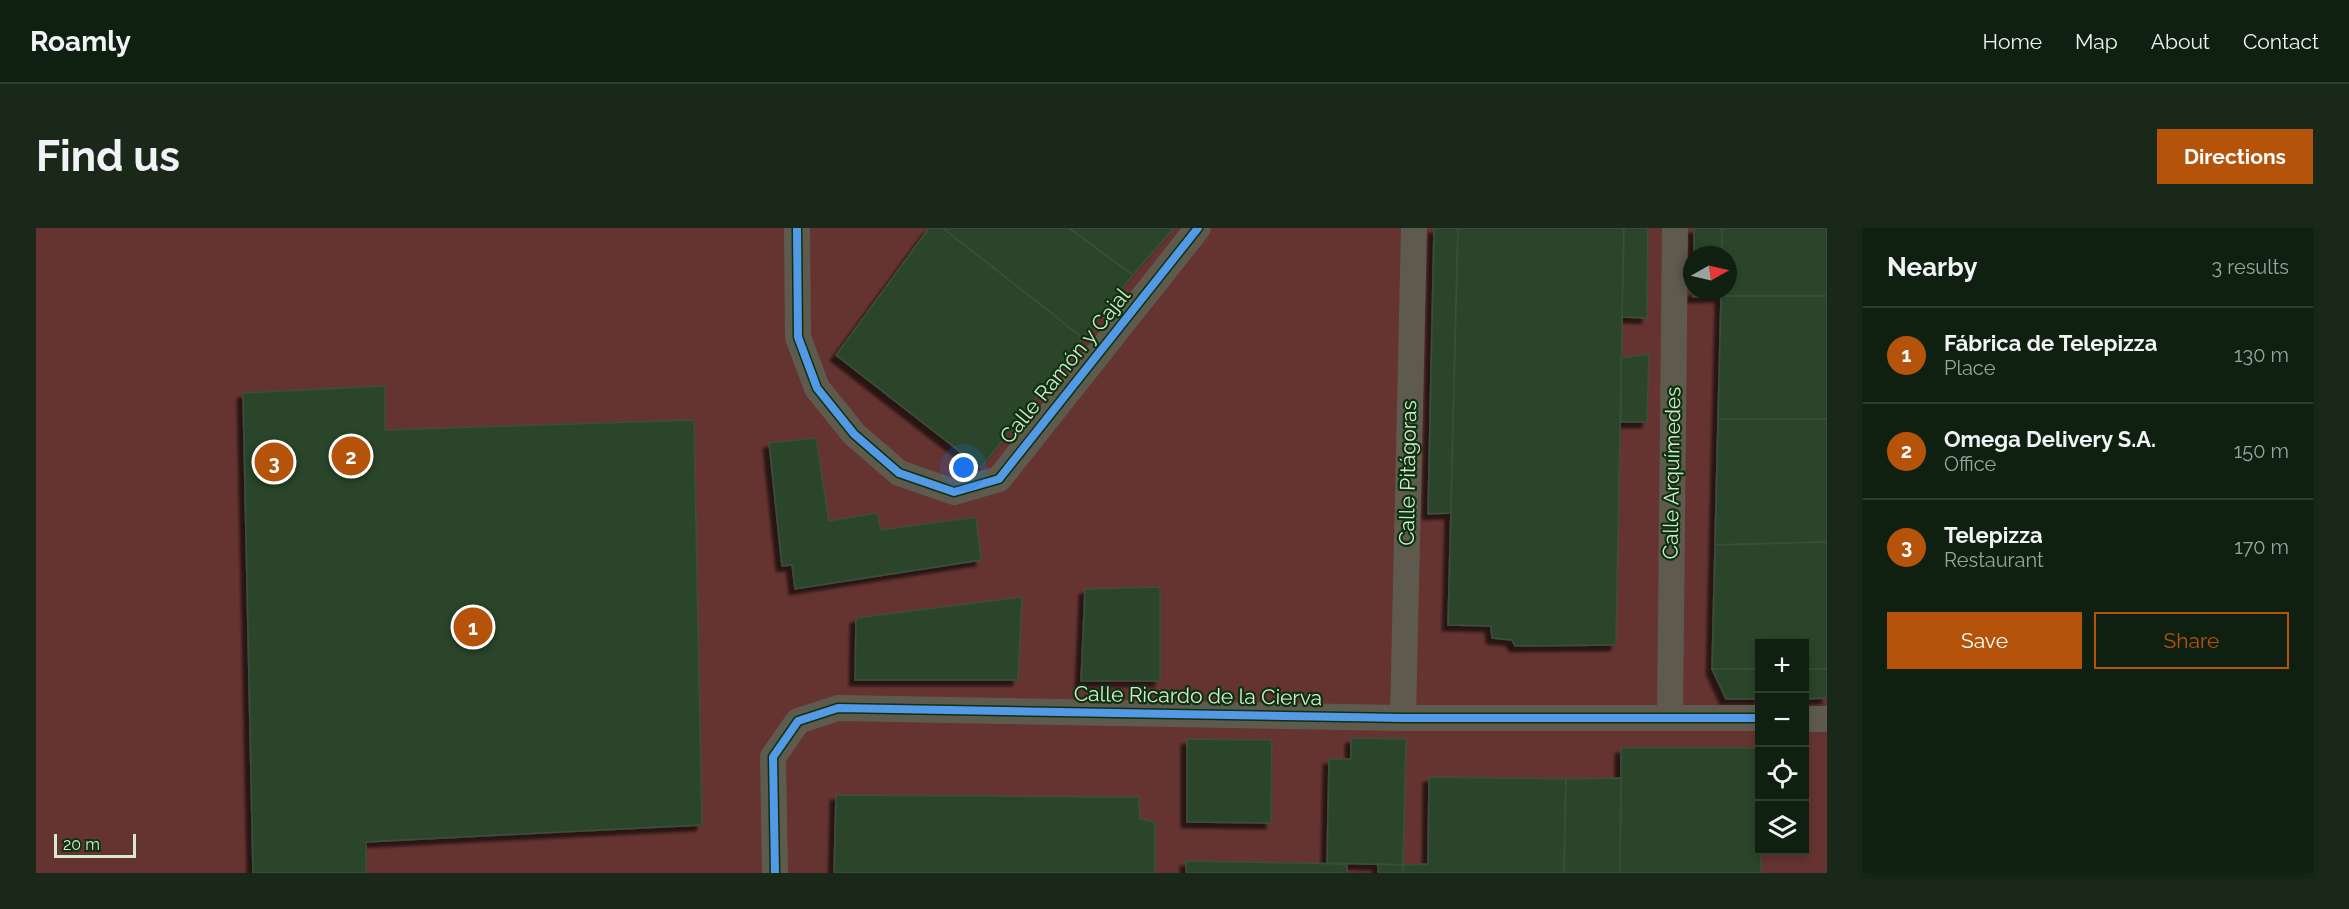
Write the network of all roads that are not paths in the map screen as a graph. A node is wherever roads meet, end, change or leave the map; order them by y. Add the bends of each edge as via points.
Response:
1 (797, 228) edge
2 (1198, 228) edge
3 (1414, 228) edge
4 (1675, 228) edge
5 (1670, 717) junction
6 (1403, 718) junction
7 (1755, 718) edge
8 (1809, 718) edge
9 (1827, 719) edge
10 (775, 873) edge

1 - 2 street, Calle Ramón y Cajal via 798,337 818,388 854,434 899,473 954,492 999,478
3 - 6 street, Calle Pitágoras
4 - 5 street, Calle Arquímedes
5 - 6 street, Calle Ricardo de la Cierva
5 - 7 street, Calle Ricardo de la Cierva
6 - 10 street, Calle Ricardo de la Cierva via 838,708 798,721 773,757
8 - 9 street

